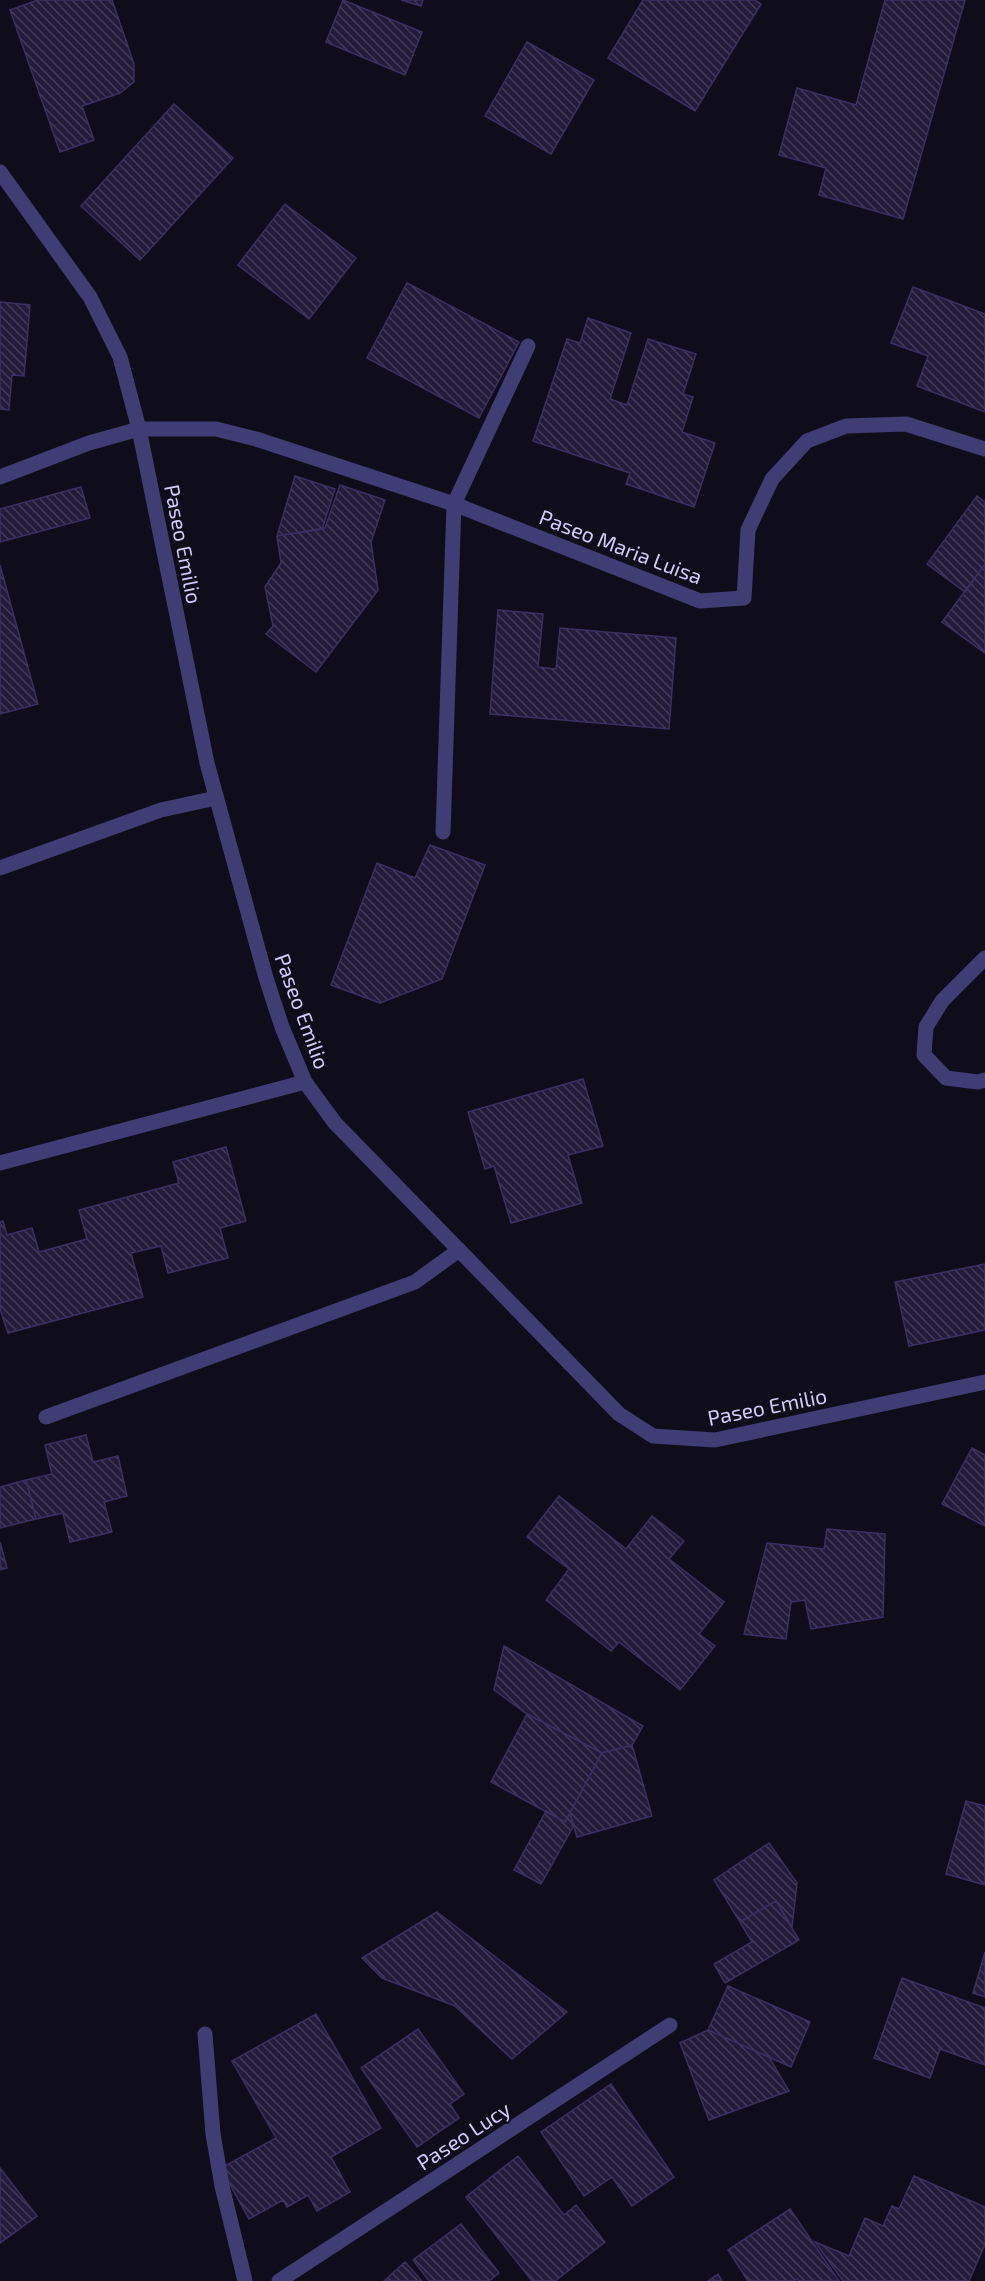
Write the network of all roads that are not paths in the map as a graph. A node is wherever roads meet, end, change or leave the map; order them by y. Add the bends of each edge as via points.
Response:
1 (0, 172) edge
2 (528, 346) dead end
3 (139, 429) junction
4 (985, 449) edge
5 (0, 477) edge
6 (454, 504) junction
7 (216, 798) junction
8 (442, 832) dead end
9 (0, 868) edge
10 (985, 958) edge
11 (985, 1080) edge
12 (305, 1082) junction
13 (0, 1163) edge
14 (459, 1250) junction
15 (985, 1382) edge
16 (46, 1417) dead end
17 (670, 2025) dead end
18 (206, 2034) dead end
19 (245, 2281) edge
20 (279, 2281) edge

1 - 3 street, Paseo Emilio via 90,297 120,357
2 - 6 street
3 - 5 street, Paseo Maria Luisa
3 - 6 street, Paseo Maria Luisa via 216,429
3 - 7 street, Paseo Emilio
4 - 6 street, Paseo Maria Luisa via 906,424 846,426 807,441 772,479 748,530 744,598 700,601
6 - 8 street
7 - 9 street via 161,810
7 - 12 street, Paseo Emilio via 266,978
10 - 11 street via 942,1001 926,1027 924,1055 946,1078
12 - 13 street
12 - 14 street, Paseo Emilio via 334,1123
14 - 15 street, Paseo Emilio via 620,1414 653,1436 715,1440
14 - 16 street via 415,1282
17 - 20 street, Paseo Lucy
18 - 19 street via 213,2134

